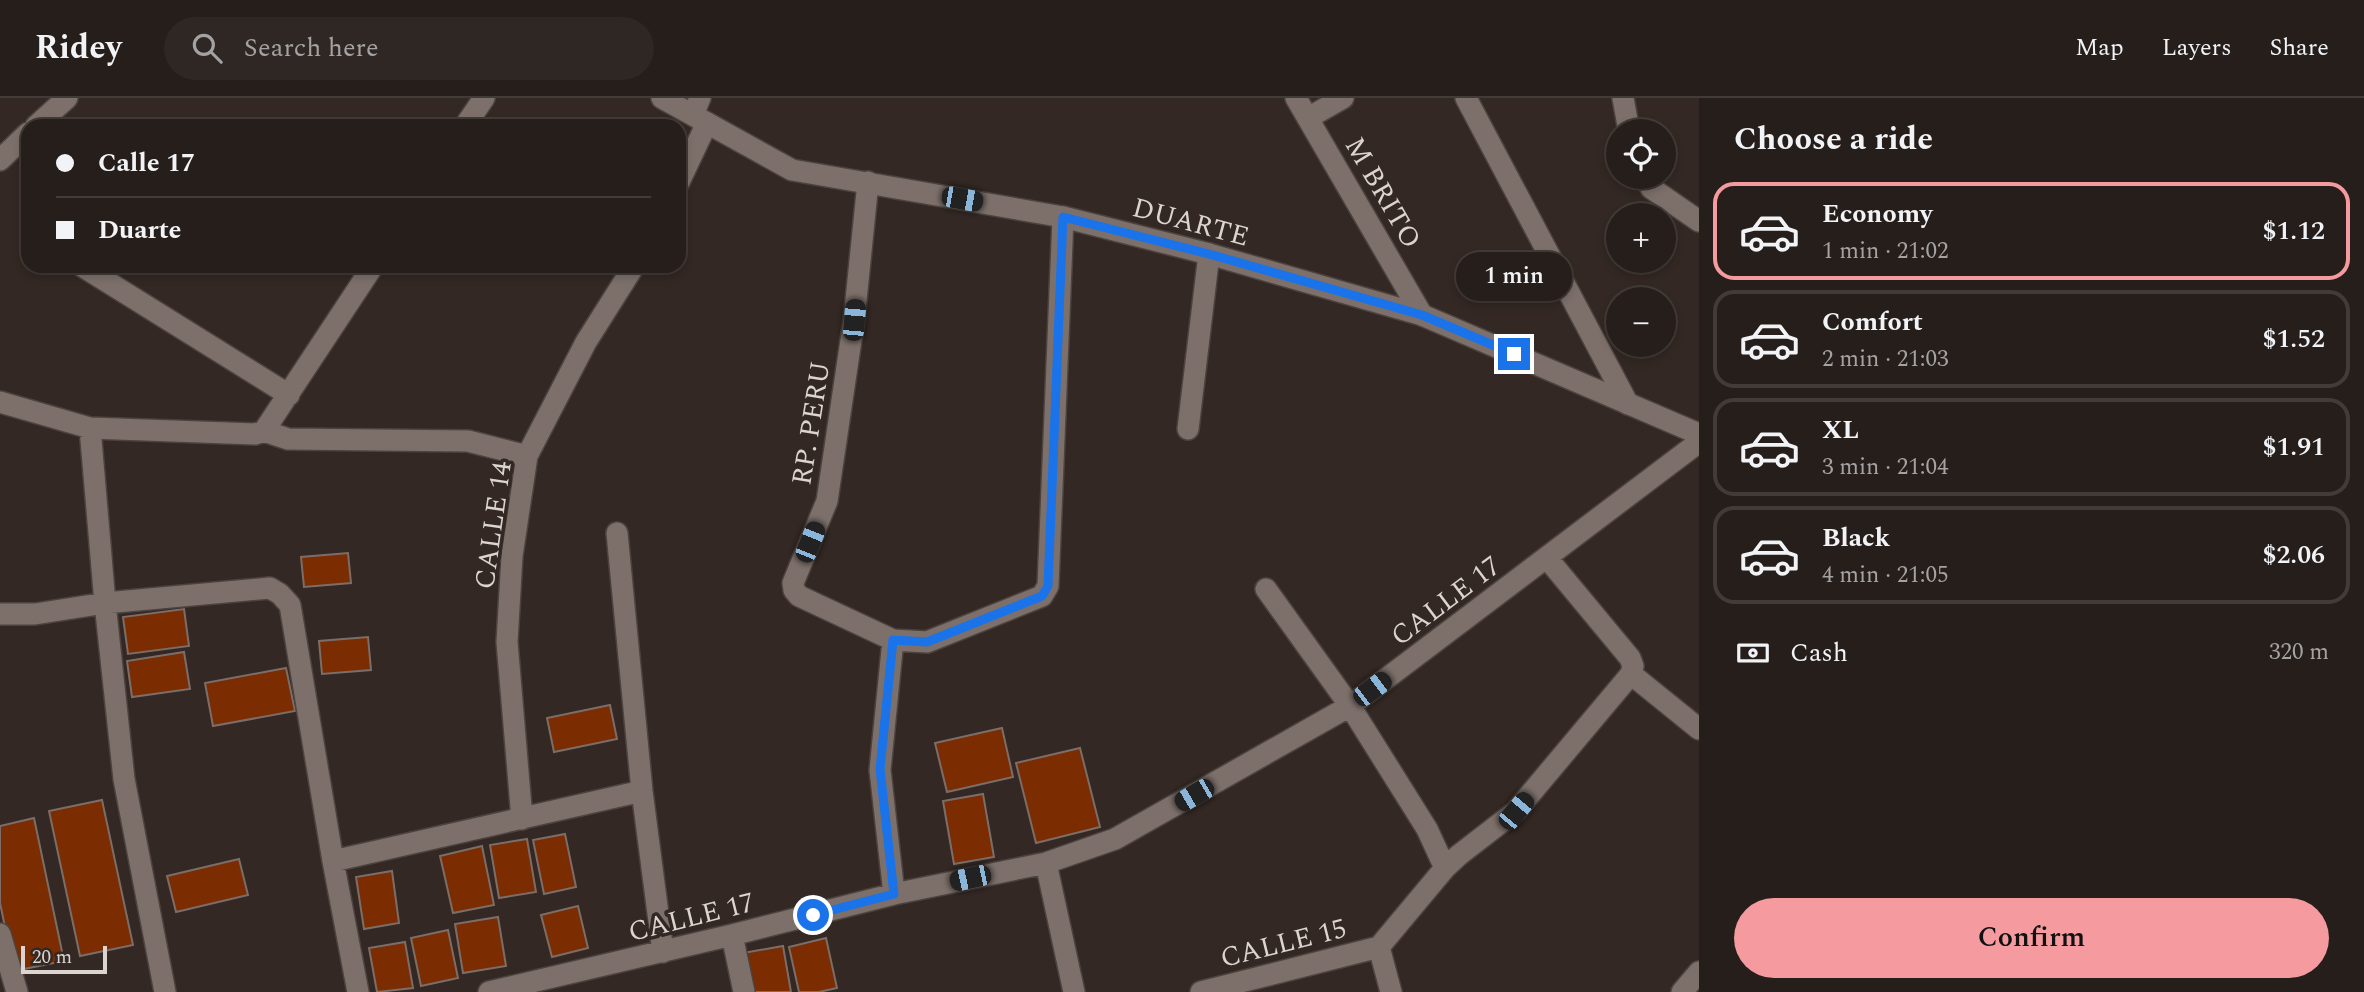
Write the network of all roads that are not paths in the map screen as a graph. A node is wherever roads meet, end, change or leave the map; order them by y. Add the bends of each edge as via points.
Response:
1 (67, 98) edge
2 (484, 98) edge
3 (662, 98) edge
4 (1296, 98) edge
5 (1343, 98) edge
6 (1466, 98) edge
7 (1623, 98) edge
8 (700, 112) edge
9 (1308, 118) junction
10 (44, 119) edge
11 (470, 119) edge
12 (1627, 119) edge
13 (21, 140) edge
14 (686, 159) edge
15 (0, 160) edge
16 (868, 182) junction
17 (1652, 189) edge
18 (1063, 217) junction
19 (1699, 222) edge
20 (1209, 254) junction
21 (93, 273) edge
22 (368, 273) edge
23 (630, 273) edge
24 (1422, 315) junction
25 (289, 395) junction
26 (0, 402) edge
27 (1628, 404) junction
28 (90, 428) junction
29 (1188, 429) dead end
30 (264, 431) junction
31 (1699, 434) edge
32 (1699, 442) edge
33 (527, 456) junction
34 (617, 533) dead end
35 (1548, 558) junction
36 (1266, 589) dead end
37 (105, 603) junction
38 (0, 614) edge
39 (893, 640) junction
40 (1631, 674) junction
41 (1350, 706) junction
42 (1699, 729) edge
43 (642, 791) junction
44 (522, 819) junction
45 (333, 861) junction
46 (1046, 863) junction
47 (1446, 868) junction
48 (894, 894) junction
49 (0, 934) edge
50 (732, 935) junction
51 (1379, 947) junction
52 (663, 951) junction
53 (1699, 972) edge
54 (17, 992) edge
55 (165, 992) edge
56 (358, 992) edge
57 (489, 992) edge
58 (744, 992) edge
59 (1074, 992) edge
60 (1200, 992) edge
61 (1391, 992) edge
62 (1682, 992) edge

1 - 10 street
2 - 11 street
3 - 8 street, DUARTE
4 - 9 street, M BRITO
5 - 9 street
6 - 27 street
7 - 12 street
8 - 14 street
8 - 16 street, DUARTE via 792,170
9 - 24 street, M BRITO
13 - 15 street
16 - 18 street, DUARTE
16 - 39 street, RP. PERU via 854,320 827,501 793,583 799,596
17 - 19 street
18 - 20 street, DUARTE
18 - 39 street via 1048,586 1042,596 927,642
20 - 24 street, DUARTE
20 - 29 street
21 - 25 street
22 - 25 street
23 - 33 street, CALLE 14 via 586,342
24 - 27 street, DUARTE
25 - 30 street
26 - 28 street
27 - 31 street, DUARTE
28 - 30 street via 255,435
28 - 37 street
30 - 33 street via 288,439 468,441
32 - 35 street, CALLE 17
33 - 44 street, CALLE 14 via 512,556 507,642
34 - 43 street
35 - 40 street via 1630,658
35 - 41 street, CALLE 17
36 - 41 street
37 - 38 street via 35,614
37 - 45 street via 270,588 280,594 290,606
37 - 55 street via 124,779
39 - 48 street via 880,769
40 - 42 street
40 - 47 street via 1516,811
41 - 46 street, CALLE 17 via 1127,834
41 - 47 street via 1427,829
43 - 44 street
43 - 52 street
44 - 45 street
45 - 56 street
46 - 48 street, CALLE 17
46 - 59 street
47 - 51 street
48 - 50 street, CALLE 17
49 - 54 street
50 - 52 street, CALLE 17
50 - 58 street
51 - 60 street, CALLE 15
51 - 61 street
52 - 57 street, CALLE 17
53 - 62 street

